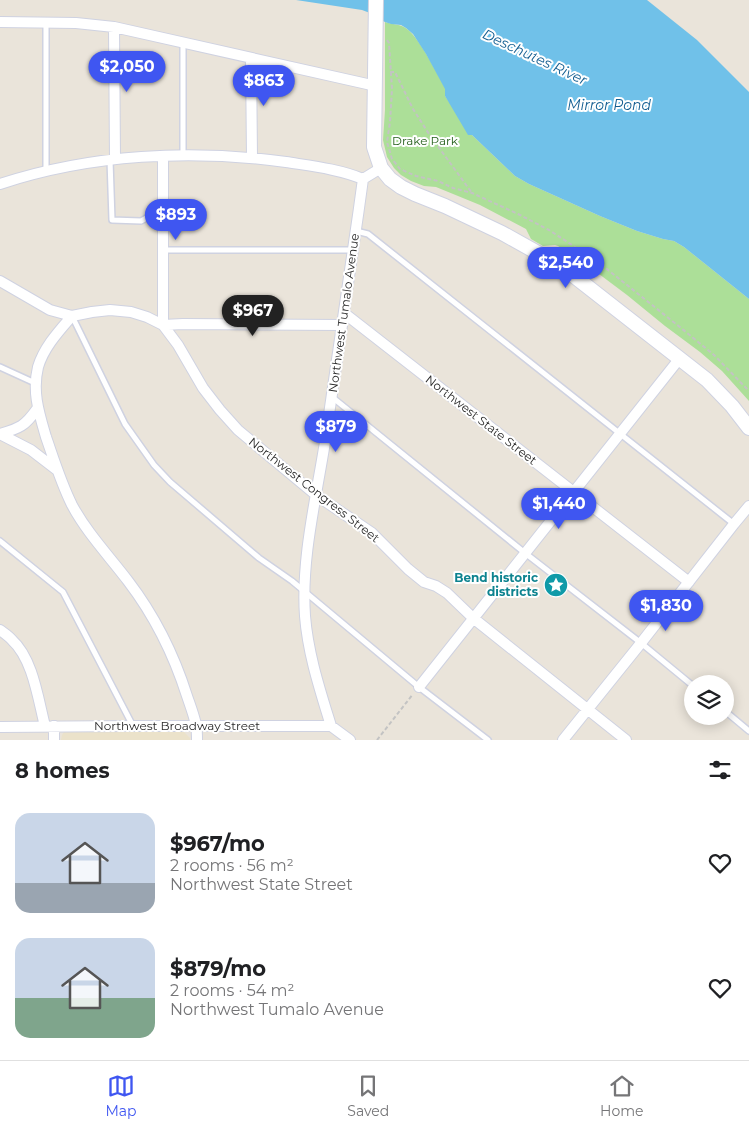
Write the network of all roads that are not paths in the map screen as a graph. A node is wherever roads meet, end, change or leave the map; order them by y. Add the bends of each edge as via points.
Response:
1 (376, 0) edge
2 (0, 22) edge
3 (46, 22) junction
4 (114, 27) junction
5 (183, 41) junction
6 (251, 58) junction
7 (376, 86) junction
8 (163, 156) junction
9 (183, 156) junction
10 (252, 158) junction
11 (112, 159) junction
12 (381, 168) junction
13 (46, 172) junction
14 (363, 179) junction
15 (0, 184) edge
16 (162, 209) junction
17 (356, 232) junction
18 (164, 250) junction
19 (354, 250) junction
20 (0, 281) edge
21 (344, 313) junction
22 (72, 316) junction
23 (163, 325) junction
24 (342, 325) junction
25 (680, 358) junction
26 (0, 367) edge
27 (35, 384) junction
28 (332, 397) junction
29 (37, 409) junction
30 (749, 428) edge
31 (619, 433) junction
32 (0, 434) edge
33 (57, 470) junction
34 (574, 493) junction
35 (316, 495) junction
36 (749, 506) edge
37 (734, 524) junction
38 (0, 541) edge
39 (525, 553) junction
40 (689, 582) junction
41 (304, 592) junction
42 (473, 618) junction
43 (0, 630) edge
44 (641, 643) junction
45 (684, 678) edge
46 (419, 686) junction
47 (588, 709) junction
48 (734, 718) edge
49 (49, 726) junction
50 (133, 726) junction
51 (197, 726) junction
52 (331, 726) junction
53 (0, 727) edge
54 (749, 731) edge
55 (54, 740) edge
56 (197, 740) edge
57 (350, 740) edge
58 (488, 740) edge
59 (563, 740) edge
60 (626, 740) edge

1 - 7 street
2 - 3 street
3 - 4 street
3 - 13 lane
4 - 5 street
4 - 11 street
5 - 6 street
5 - 9 lane
6 - 7 street
6 - 10 street
7 - 12 street via 374,147
8 - 9 street
8 - 11 street
8 - 16 street
9 - 10 street
10 - 14 street via 301,164
11 - 13 street
11 - 16 lane via 112,220 141,221
12 - 14 street
12 - 25 street via 401,187 476,220 538,253 574,276
13 - 15 street
14 - 17 street, Northwest Tumalo Avenue
16 - 18 street
17 - 19 street, Northwest Tumalo Avenue
17 - 31 lane via 368,234
18 - 19 lane
18 - 23 street
19 - 21 street, Northwest Tumalo Avenue
20 - 22 street, Northwest Congress Street via 50,310
21 - 24 street, Northwest Tumalo Avenue
21 - 34 street, Northwest State Street
22 - 23 street, Northwest Congress Street via 110,310 130,312
22 - 27 street via 44,353
22 - 41 lane via 125,424 154,465 252,552
23 - 24 street
23 - 35 street, Northwest Congress Street via 220,410 238,430
24 - 28 street, Northwest Tumalo Avenue
25 - 30 street via 707,380
25 - 31 street
26 - 27 lane
27 - 29 street
28 - 35 street, Northwest Tumalo Avenue
28 - 39 lane
29 - 32 street via 18,429
29 - 33 street
31 - 34 street
31 - 37 lane
32 - 33 street via 31,450
33 - 51 street via 90,534 130,583 151,616 171,653
34 - 39 street
34 - 40 street, Northwest State Street
35 - 41 street, Northwest Tumalo Avenue
35 - 42 street, Northwest Congress Street via 372,533 408,569 424,582 447,593
36 - 37 street
37 - 40 street
38 - 50 lane via 63,592
39 - 42 street
39 - 44 lane
40 - 44 street
41 - 46 lane
41 - 52 street, Northwest Tumalo Avenue via 310,650
42 - 46 street
42 - 47 street, Northwest Congress Street
43 - 49 street via 22,652
44 - 45 lane
44 - 47 street
46 - 58 lane
47 - 59 street
47 - 60 street, Northwest Congress Street
48 - 54 lane
49 - 50 street, Northwest Broadway Street
49 - 53 street, Northwest Broadway Street
49 - 55 street
50 - 51 street, Northwest Broadway Street
51 - 52 street, Northwest Broadway Street
51 - 56 street
52 - 57 street

